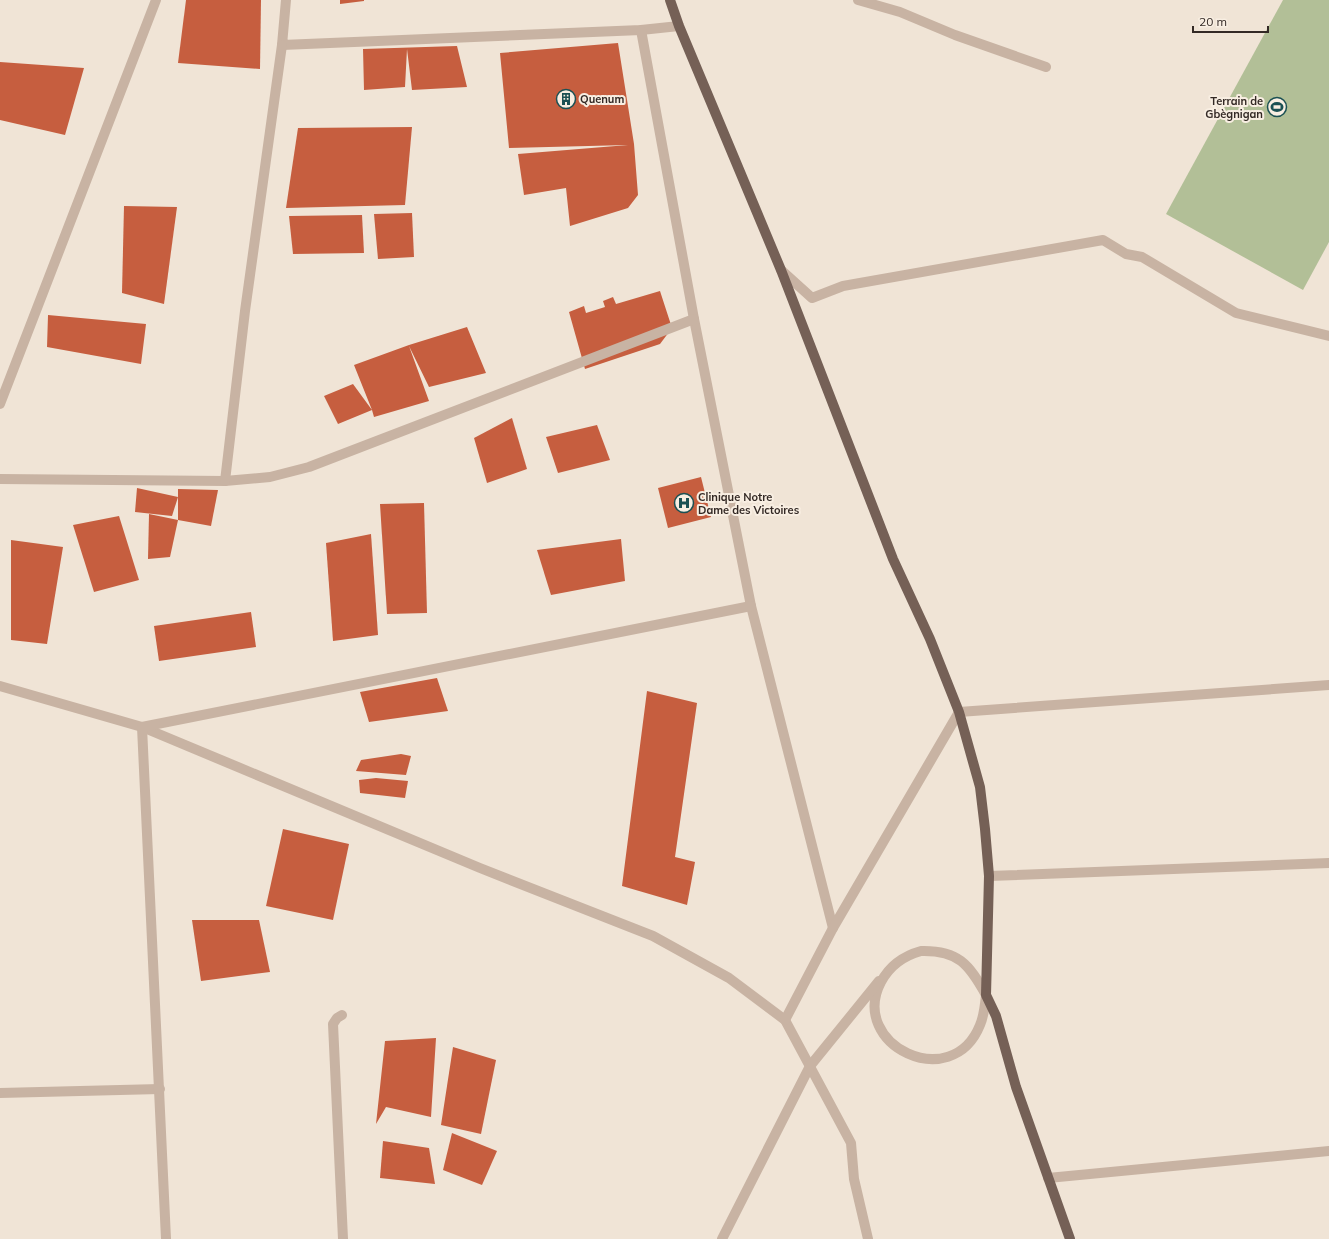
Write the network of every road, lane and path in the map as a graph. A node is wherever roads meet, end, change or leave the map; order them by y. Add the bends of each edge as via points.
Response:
1 (156, 0) edge
2 (286, 0) edge
3 (670, 0) edge
4 (858, 0) edge
5 (679, 26) junction
6 (641, 30) junction
7 (282, 45) junction
8 (1046, 68) dead end
9 (780, 270) junction
10 (694, 319) junction
11 (1329, 336) edge
12 (0, 404) edge
13 (0, 478) edge
14 (225, 481) junction
15 (751, 606) junction
16 (1329, 685) edge
17 (0, 686) edge
18 (959, 712) junction
19 (142, 727) junction
20 (1329, 863) edge
21 (988, 876) junction
22 (833, 928) junction
23 (885, 973) junction
24 (986, 995) junction
25 (342, 1016) dead end
26 (785, 1020) junction
27 (810, 1066) junction
28 (160, 1089) junction
29 (0, 1093) edge
30 (1329, 1151) edge
31 (1048, 1178) junction
32 (166, 1239) edge
33 (343, 1239) edge
34 (722, 1239) edge
35 (868, 1239) edge
36 (1070, 1239) edge

1 - 12 street
2 - 7 street
3 - 5 main road
4 - 8 street via 900,12
5 - 6 street
5 - 9 main road
6 - 7 street
6 - 10 street
7 - 14 street via 246,304
9 - 11 street via 812,298 843,286 1103,240 1126,254 1142,257 1236,312
9 - 18 main road via 893,559 930,639
10 - 14 street via 309,467 270,477
10 - 15 street
13 - 14 street
15 - 19 street
15 - 22 street
16 - 18 street
17 - 19 street
18 - 21 main road via 980,787
18 - 22 street
19 - 26 street via 480,868 653,936 728,978
19 - 28 street
20 - 21 street
21 - 24 main road
22 - 26 street
23 - 24 street via 907,955 935,951 961,960 972,970
23 - 24 street via 877,993 876,1014 880,1028 888,1040 911,1056 939,1059 965,1047 981,1024
23 - 27 street
24 - 31 main road via 996,1016 1016,1087
25 - 33 street via 333,1024
26 - 27 street
27 - 34 street
27 - 35 street via 851,1143 854,1179
28 - 29 street
28 - 32 street
30 - 31 street
31 - 36 main road

